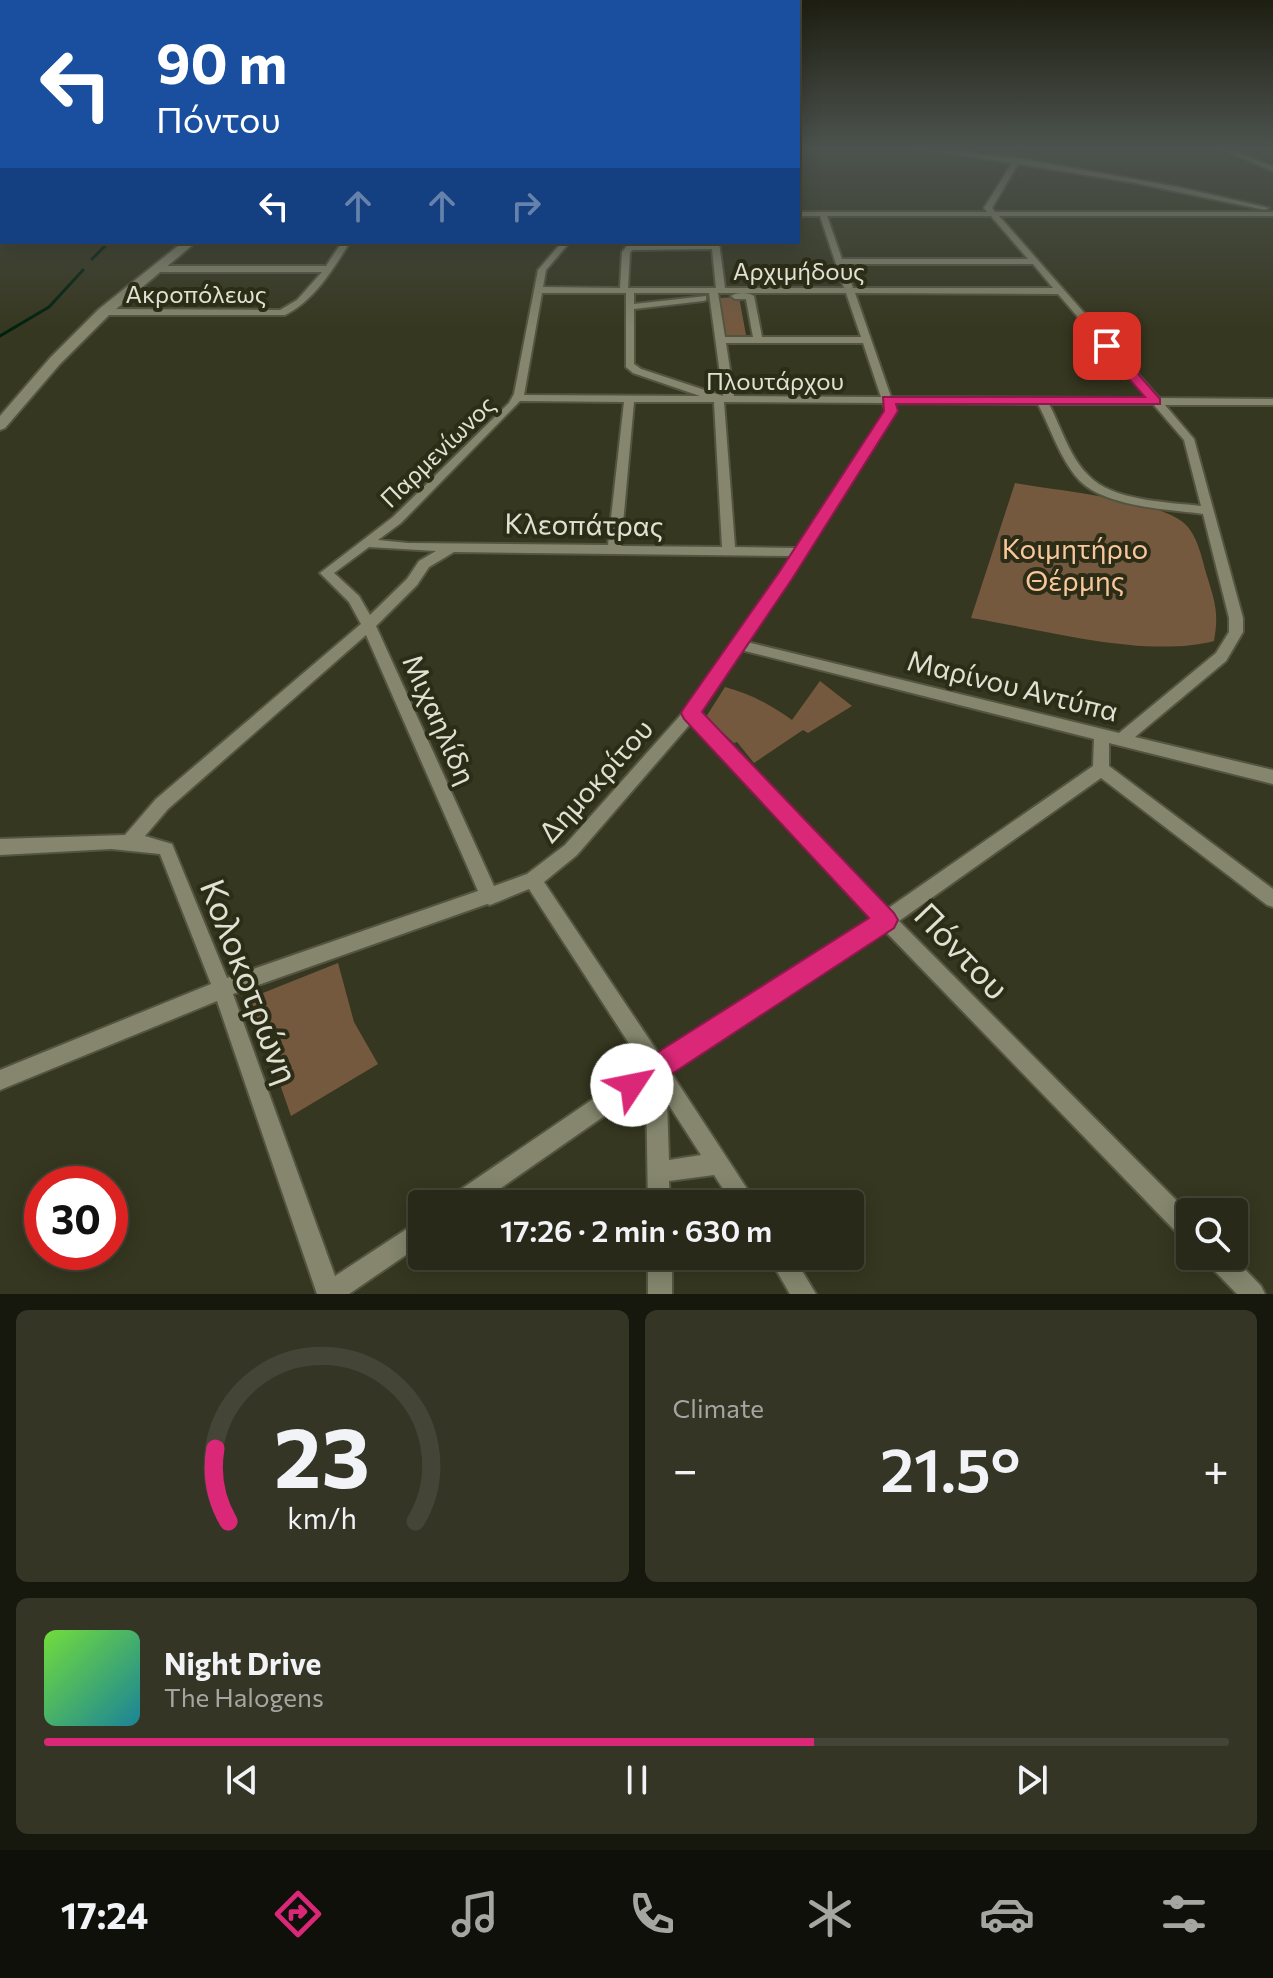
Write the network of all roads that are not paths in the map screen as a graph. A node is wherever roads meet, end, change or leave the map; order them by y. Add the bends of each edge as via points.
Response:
1 (989, 208) edge
2 (1273, 212) edge
3 (800, 214) edge
4 (823, 215) junction
5 (993, 215) junction
6 (187, 244) edge
7 (345, 244) edge
8 (564, 244) edge
9 (716, 244) edge
10 (839, 261) junction
11 (1035, 262) junction
12 (155, 269) junction
13 (329, 269) junction
14 (538, 290) junction
15 (627, 290) junction
16 (849, 291) junction
17 (1059, 291) junction
18 (716, 292) junction
19 (630, 307) junction
20 (104, 312) junction
21 (720, 340) junction
22 (758, 340) junction
23 (867, 340) junction
24 (517, 398) junction
25 (629, 399) junction
26 (724, 399) junction
27 (888, 400) junction
28 (1042, 401) junction
29 (1155, 402) junction
30 (1273, 402) edge
31 (0, 425) edge
32 (1209, 511) junction
33 (367, 543) junction
34 (451, 548) junction
35 (614, 549) junction
36 (729, 551) junction
37 (801, 552) junction
38 (326, 573) joint
39 (369, 625) junction
40 (740, 645) junction
41 (691, 713) junction
42 (1102, 733) junction
43 (1123, 738) junction
44 (1101, 769) junction
45 (1273, 777) edge
46 (129, 843) junction
47 (0, 847) edge
48 (533, 880) junction
49 (490, 897) junction
50 (1273, 899) edge
51 (886, 920) junction
52 (222, 989) junction
53 (656, 1068) junction
54 (0, 1080) edge
55 (719, 1163) junction
56 (658, 1172) junction
57 (479, 1190) edge
58 (659, 1190) edge
59 (737, 1190) edge
60 (1176, 1216) edge
61 (408, 1240) edge
62 (660, 1270) edge
63 (789, 1270) edge
64 (1230, 1270) edge
65 (330, 1294) edge
66 (660, 1294) edge
67 (804, 1294) edge
68 (1253, 1294) edge

1 - 5 street
2 - 5 street
3 - 4 street
4 - 5 street
4 - 10 street
5 - 11 street
6 - 12 main road
7 - 13 street
8 - 14 street, Παρμενίωνος via 543,268
9 - 15 street via 630,248
9 - 18 street
10 - 11 street
10 - 16 street
11 - 17 street
12 - 13 street
12 - 20 main road
13 - 20 street, Ακροπόλεως via 288,311
14 - 15 street, Αρχιμήδους
14 - 24 street, Παρμενίωνος
15 - 18 street, Αρχιμήδους
15 - 19 street
16 - 17 street, Αρχιμήδους
16 - 18 street, Αρχιμήδους
16 - 23 street
17 - 29 street
18 - 19 street
18 - 21 street
18 - 22 street via 750,296
19 - 26 street via 632,369
20 - 31 main road
21 - 22 street
21 - 26 street
22 - 23 street
23 - 27 street
24 - 25 street, Πλουτάρχου
24 - 33 street, Παρμενίωνος via 406,512
25 - 26 street, Πλουτάρχου
25 - 35 street
26 - 27 street, Πλουτάρχου
26 - 36 street
27 - 28 street, Πλουτάρχου
27 - 37 street, Δημοκρίτου via 891,411
28 - 29 street, Πλουτάρχου
28 - 32 street via 1080,472 1095,487
29 - 30 street, Πλουτάρχου
29 - 32 street via 1189,439
32 - 43 street via 1236,632 1221,657
33 - 34 street, Κλεοπάτρας
33 - 38 street, Παρμενίωνος
34 - 35 street, Κλεοπάτρας
34 - 39 street via 424,564
35 - 36 street, Κλεοπάτρας
36 - 37 street, Κλεοπάτρας
37 - 40 street, Δημοκρίτου
38 - 39 street, Μιχαηλίδη via 354,599
39 - 46 street via 162,804
39 - 49 street, Μιχαηλίδη
40 - 41 street, Δημοκρίτου
40 - 42 street, Μαρίνου Αντύπα
41 - 48 street, Δημοκρίτου via 571,850
41 - 51 street, Πόντου
42 - 43 street, Μαρίνου Αντύπα
42 - 44 street
43 - 45 street, Μαρίνου Αντύπα
44 - 50 street
44 - 51 street
46 - 47 street, Κολοκοτρώνη
46 - 52 street, Κολοκοτρώνη via 166,849
48 - 49 street, Δημοκρίτου
48 - 53 street
49 - 52 street, Δημοκρίτου
51 - 53 street
51 - 60 street, Πόντου
52 - 54 street, Δημοκρίτου
52 - 65 street, Κολοκοτρώνη
53 - 55 street
53 - 56 street
53 - 57 street
55 - 56 street
55 - 59 street
56 - 58 street
61 - 65 street
62 - 66 street
63 - 67 street
64 - 68 street

